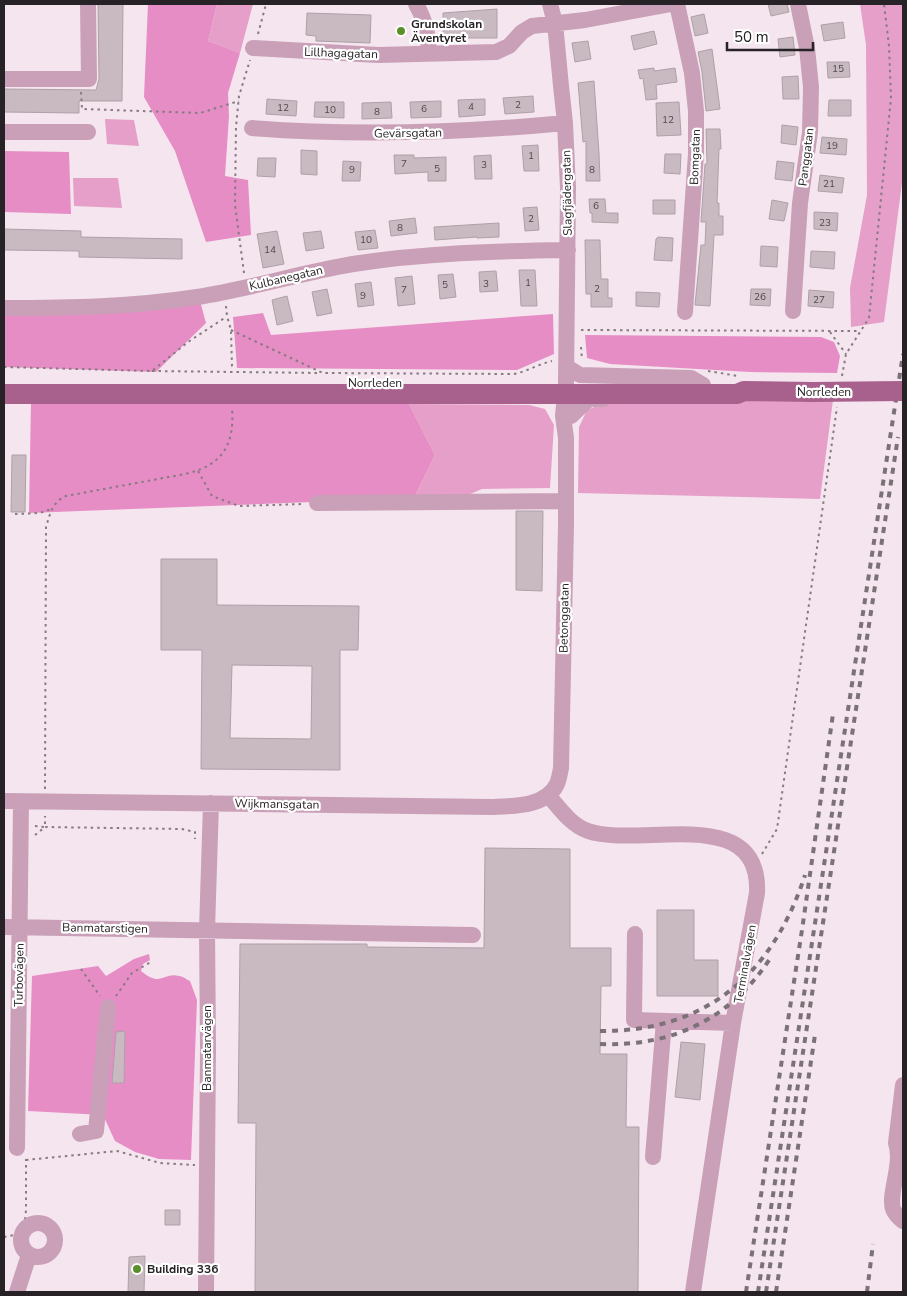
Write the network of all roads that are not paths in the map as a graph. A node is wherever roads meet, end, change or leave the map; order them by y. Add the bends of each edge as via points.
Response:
1 (88, 4) edge
2 (416, 4) edge
3 (550, 4) edge
4 (671, 4) edge
5 (677, 4) edge
6 (798, 4) edge
7 (555, 23) junction
8 (253, 48) road end
9 (429, 54) junction
10 (4, 79) edge
11 (565, 123) junction
12 (252, 128) dead end
13 (4, 132) edge
14 (88, 132) dead end
15 (568, 250) junction
16 (4, 308) edge
17 (793, 311) dead end
18 (686, 312) dead end
19 (567, 379) junction
20 (4, 382) edge
21 (746, 384) junction
22 (903, 392) edge
23 (539, 393) junction
24 (671, 393) junction
25 (4, 394) edge
26 (567, 416) junction
27 (566, 501) junction
28 (317, 503) road end
29 (548, 795) junction
30 (4, 801) edge
31 (20, 802) junction
32 (211, 803) junction
33 (11, 861) edge
34 (12, 927) edge
35 (207, 930) junction
36 (635, 934) dead end
37 (473, 935) dead end
38 (108, 1007) road end
39 (664, 1021) junction
40 (733, 1023) junction
41 (903, 1085) edge
42 (80, 1134) dead end
43 (22, 1154) road end
44 (653, 1157) dead end
45 (903, 1221) edge
46 (29, 1255) junction
47 (17, 1292) edge
48 (206, 1292) edge
49 (693, 1292) edge

1 - 10 street via 89,79
2 - 9 street via 428,32
3 - 7 street, Slagfjädergatan
4 - 7 street, Lillhagagatan
5 - 18 street, Bomgatan via 692,73 696,111
6 - 17 street, Panggatan via 810,77 810,132 800,203
7 - 9 street, Lillhagagatan via 532,26 509,46 496,52
7 - 11 street, Slagfjädergatan
8 - 9 street, Lillhagagatan via 378,55
11 - 12 street, Gevärsgatan via 395,134
11 - 15 street, Slagfjädergatan
13 - 14 street
15 - 16 street, Kulbanegatan via 489,251 354,264 196,297 115,306
15 - 19 street, Slagfjädergatan
19 - 20 main road, Norrleden
19 - 21 main road, Norrleden via 706,378
19 - 23 main road, Norrleden
19 - 24 main road, Norrleden
19 - 26 street, Betonggatan
21 - 22 main road, Norrleden, bridge via 813,392
21 - 24 main road, Norrleden via 737,394
23 - 25 main road, Norrleden
23 - 26 street via 554,401
24 - 26 street via 647,398 589,399
26 - 27 street, Betonggatan
27 - 28 street
27 - 29 street, Betonggatan via 561,768 557,784
29 - 32 street, Wijkmansgatan via 536,802 491,807
29 - 40 street, Terminalvägen via 577,826 599,834 717,837 747,852 756,873 757,893
30 - 31 street, Wijkmansgatan
31 - 32 street, Wijkmansgatan
31 - 33 street, Turbovägen via 20,825
32 - 35 street, Banmatarvägen
33 - 34 street, Turbovägen
34 - 35 street, Banmatarstigen
34 - 43 street, Turbovägen
35 - 37 street, Banmatarstigen
35 - 48 street, Banmatarvägen
36 - 39 street via 634,1020
38 - 42 street via 96,1131
39 - 40 street
39 - 44 street
40 - 49 street, Terminalvägen
41 - 45 street via 893,1203 898,1218
46 - 46 street via 21,1239 24,1231 30,1224 48,1225 54,1232 54,1249 47,1255
46 - 47 street

